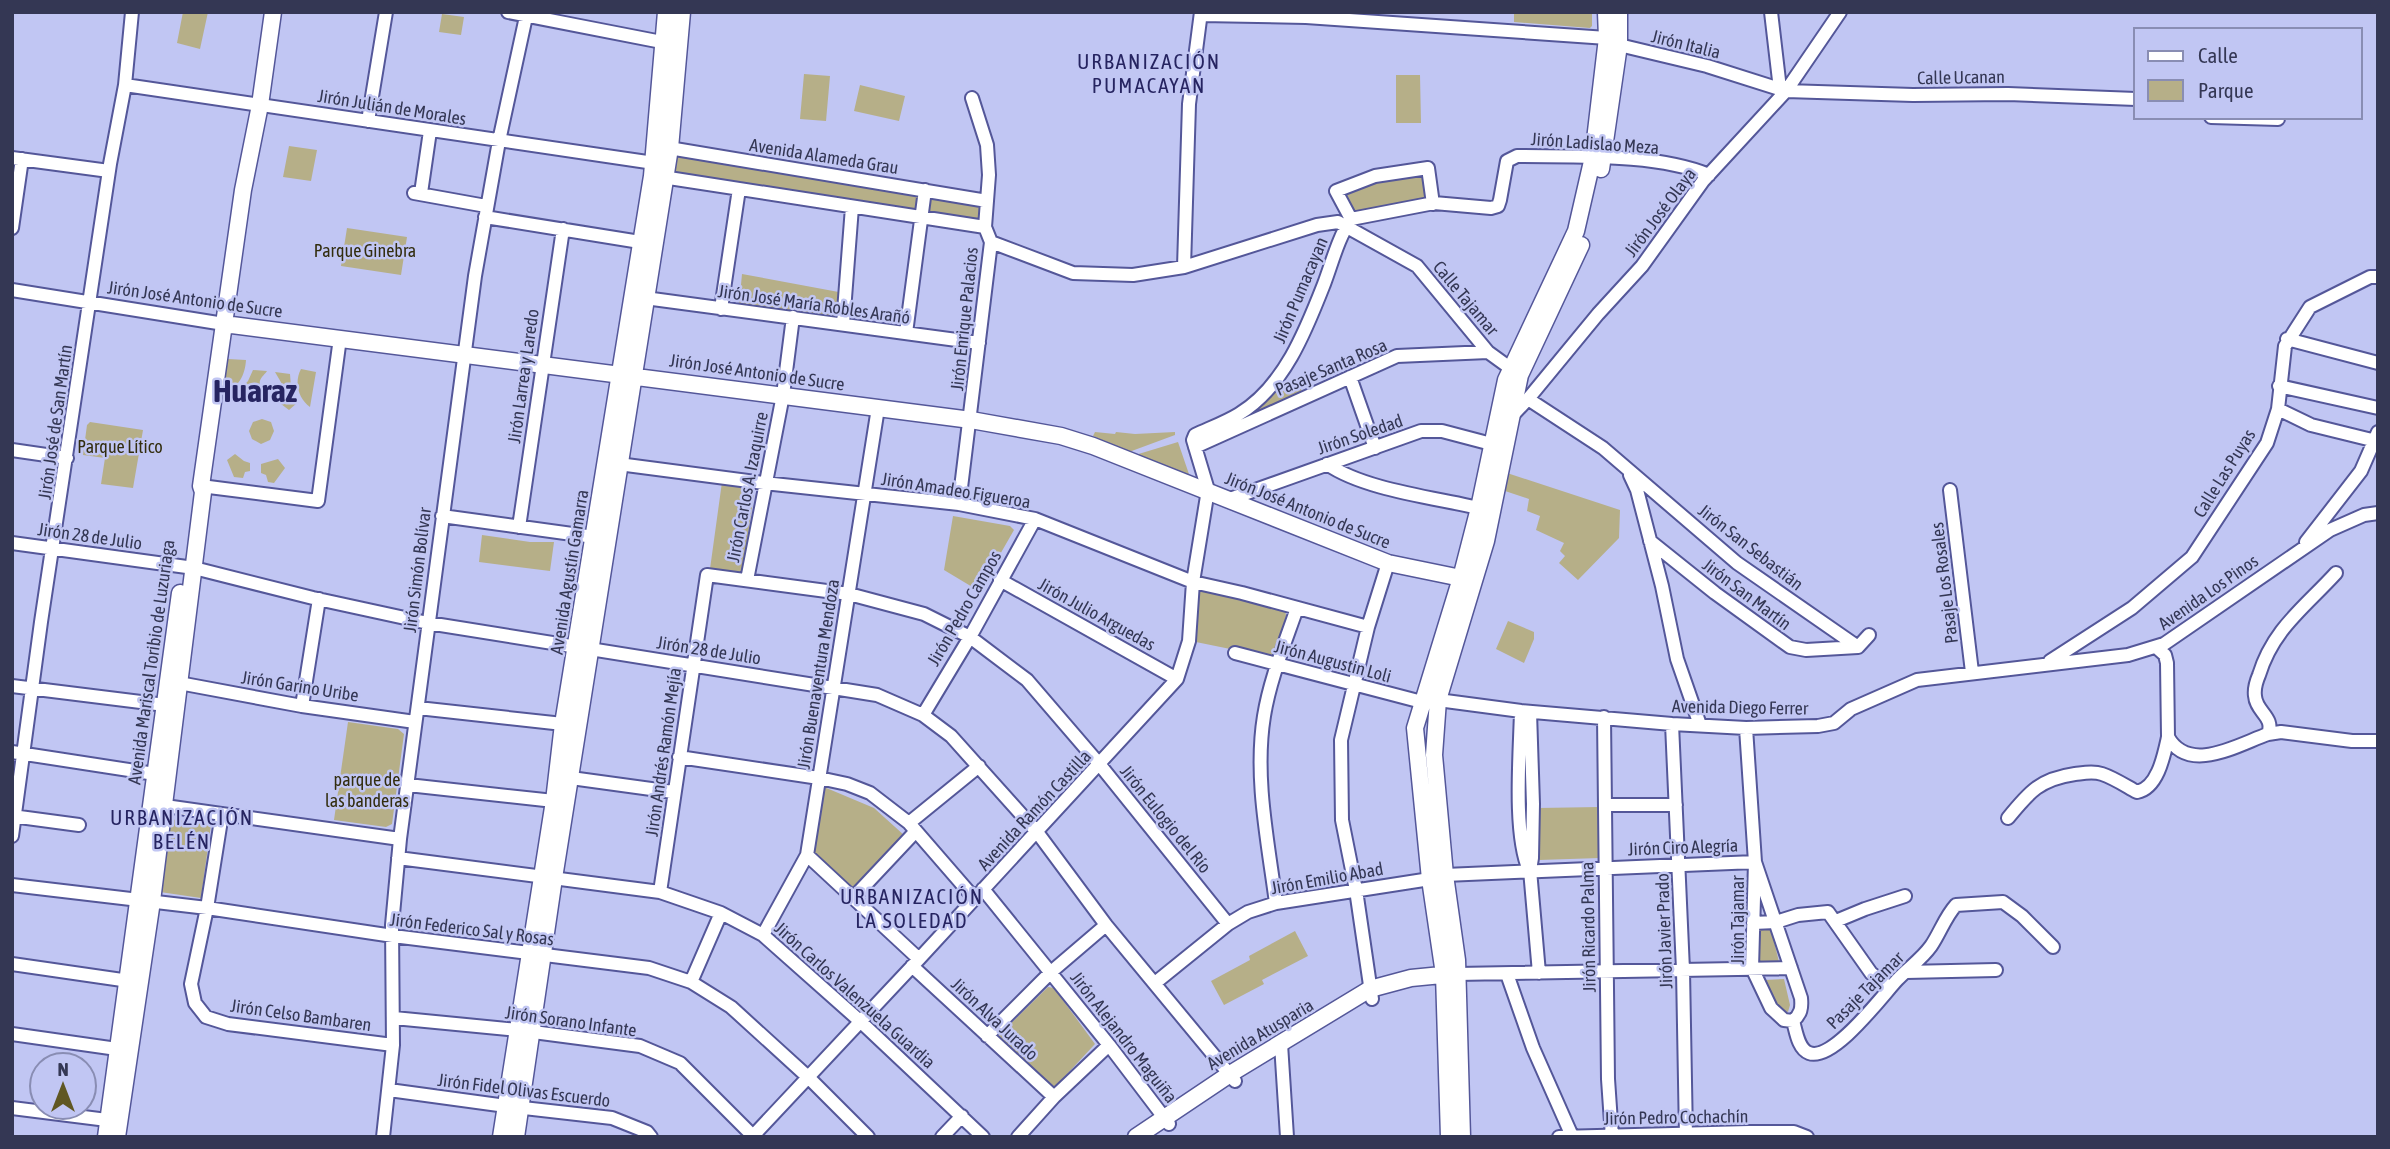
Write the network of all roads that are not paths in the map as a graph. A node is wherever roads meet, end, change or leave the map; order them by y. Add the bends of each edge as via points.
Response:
1 (132, 12) edge
2 (273, 12) edge
3 (386, 12) edge
4 (509, 12) edge
5 (666, 12) edge
6 (682, 12) edge
7 (1606, 12) edge
8 (1619, 12) edge
9 (1771, 12) edge
10 (1840, 12) edge
11 (527, 13) edge
12 (1201, 13) edge
13 (1272, 14) edge
14 (1306, 15) edge
15 (1613, 42) junction
16 (671, 44) junction
17 (125, 85) junction
18 (1783, 90) junction
19 (972, 98) dead end
20 (2134, 99) edge
21 (260, 104) junction
22 (368, 121) junction
23 (430, 131) junction
24 (499, 141) junction
25 (17, 158) edge
26 (1599, 158) junction
27 (659, 162) junction
28 (109, 171) junction
29 (1709, 175) junction
30 (739, 190) junction
31 (925, 190) junction
32 (988, 201) junction
33 (14, 203) edge
34 (1433, 204) junction
35 (852, 207) junction
36 (485, 212) junction
37 (922, 217) junction
38 (1348, 223) junction
39 (985, 227) junction
40 (12, 228) edge
41 (563, 229) junction
42 (640, 242) junction
43 (991, 242) junction
44 (1184, 267) junction
45 (2378, 277) edge
46 (12, 290) edge
47 (645, 299) junction
48 (90, 302) junction
49 (721, 309) junction
50 (793, 317) junction
51 (223, 324) junction
52 (843, 324) junction
53 (906, 333) junction
54 (340, 338) junction
55 (2287, 340) junction
56 (979, 343) junction
57 (1488, 352) junction
58 (465, 354) junction
59 (542, 363) junction
60 (2378, 363) edge
61 (1515, 371) junction
62 (626, 374) junction
63 (1350, 377) junction
64 (2279, 386) junction
65 (783, 395) junction
66 (1528, 399) junction
67 (878, 408) junction
68 (2378, 408) edge
69 (2278, 409) junction
70 (1504, 418) junction
71 (971, 420) junction
72 (2377, 436) edge
73 (1499, 446) junction
74 (1195, 447) junction
75 (1375, 448) junction
76 (12, 450) edge
77 (67, 458) junction
78 (613, 463) junction
79 (1327, 464) junction
80 (2378, 468) edge
81 (1626, 469) junction
82 (2361, 471) junction
83 (764, 483) junction
84 (201, 486) junction
85 (1951, 489) dead end
86 (1208, 490) junction
87 (865, 494) junction
88 (1230, 499) junction
89 (960, 505) junction
90 (1486, 510) junction
91 (2378, 513) edge
92 (442, 516) junction
93 (1035, 519) junction
94 (519, 527) junction
95 (594, 537) junction
96 (1649, 541) junction
97 (12, 543) edge
98 (2301, 548) junction
99 (54, 549) junction
100 (1388, 564) junction
101 (189, 568) junction
102 (2336, 573) dead end
103 (707, 575) joint
104 (747, 580) junction
105 (1000, 580) junction
106 (1467, 581) junction
107 (1193, 582) junction
108 (849, 594) junction
109 (319, 599) junction
110 (1297, 608) junction
111 (428, 623) junction
112 (1368, 627) junction
113 (1869, 635) dead end
114 (970, 636) junction
115 (1858, 647) junction
116 (2156, 647) junction
117 (584, 649) junction
118 (1235, 653) dead end
119 (2047, 663) junction
120 (1278, 664) junction
121 (692, 665) junction
122 (1972, 671) junction
123 (1177, 679) junction
124 (180, 683) junction
125 (1353, 685) junction
126 (12, 687) edge
127 (834, 687) junction
128 (33, 689) junction
129 (1429, 701) junction
130 (170, 705) junction
131 (302, 706) junction
132 (418, 708) junction
133 (1525, 712) junction
134 (923, 715) junction
135 (1604, 717) junction
136 (415, 722) junction
137 (563, 724) junction
138 (1672, 724) junction
139 (1700, 724) junction
140 (1746, 728) junction
141 (2268, 734) junction
142 (2168, 737) junction
143 (2378, 741) edge
144 (18, 753) edge
145 (679, 757) junction
146 (1100, 765) junction
147 (979, 766) junction
148 (155, 774) junction
149 (570, 778) junction
150 (819, 778) junction
151 (408, 785) junction
152 (673, 792) junction
153 (554, 801) junction
154 (157, 804) junction
155 (1605, 805) junction
156 (1676, 805) junction
157 (222, 814) junction
158 (14, 816) edge
159 (2008, 818) dead end
160 (79, 825) dead end
161 (912, 827) junction
162 (1037, 832) junction
163 (12, 836) edge
164 (400, 839) junction
165 (807, 855) junction
166 (398, 858) junction
167 (1755, 862) junction
168 (1679, 866) junction
169 (1605, 867) junction
170 (1530, 870) junction
171 (548, 877) junction
172 (1437, 877) junction
173 (12, 885) edge
174 (1356, 890) junction
175 (660, 892) junction
176 (979, 894) junction
177 (1905, 896) dead end
178 (853, 898) junction
179 (145, 900) junction
180 (1276, 903) junction
181 (207, 908) junction
182 (721, 913) junction
183 (1832, 917) junction
184 (1776, 922) junction
185 (1228, 923) junction
186 (1753, 923) junction
187 (1106, 925) junction
188 (763, 935) junction
189 (393, 936) junction
190 (2053, 947) dead end
191 (536, 955) junction
192 (916, 963) junction
193 (12, 964) edge
194 (1752, 968) junction
195 (1791, 968) junction
196 (1683, 970) junction
197 (1996, 970) dead end
198 (1606, 971) junction
199 (1051, 972) junction
200 (1905, 972) junction
201 (1539, 973) junction
202 (1451, 974) junction
203 (1507, 974) junction
204 (133, 982) junction
205 (691, 982) junction
206 (1155, 983) junction
207 (1890, 988) junction
208 (1371, 994) junction
209 (394, 1018) junction
210 (1789, 1020) junction
211 (861, 1022) junction
212 (524, 1031) junction
213 (12, 1034) edge
214 (987, 1036) junction
215 (393, 1045) junction
216 (1109, 1045) junction
217 (117, 1049) junction
218 (1282, 1049) junction
219 (809, 1078) junction
220 (1233, 1078) junction
221 (389, 1090) junction
222 (1054, 1097) junction
223 (513, 1107) junction
224 (12, 1108) edge
225 (962, 1116) junction
226 (1167, 1121) junction
227 (114, 1126) edge
228 (1749, 1134) edge
229 (1801, 1134) edge
230 (1572, 1136) edge
231 (1612, 1136) edge
232 (1686, 1136) edge
233 (106, 1137) edge
234 (383, 1137) edge
235 (501, 1137) edge
236 (516, 1137) edge
237 (651, 1137) edge
238 (753, 1137) edge
239 (868, 1137) edge
240 (942, 1137) edge
241 (983, 1137) edge
242 (1018, 1137) edge
243 (1136, 1137) edge
244 (1153, 1137) edge
245 (1287, 1137) edge
246 (1449, 1137) edge
247 (1462, 1137) edge
248 (1559, 1137) edge

1 - 17 street, Jirón José de San Martín
2 - 21 main road, Avenida Mariscal Toribio de Luzuriaga
3 - 22 street
4 - 11 street
5 - 16 main road, Avenida Agustín Gamarra
6 - 16 main road, Avenida Agustín Gamarra
7 - 15 main road
8 - 15 main road
9 - 18 street
10 - 18 street, Jirón José Olaya
11 - 16 street
11 - 24 street, Jirón Simón Bolívar
12 - 13 street, Jirón Italia
12 - 44 street via 1189,104
13 - 14 street, Jirón Italia
14 - 15 street, Jirón Italia
15 - 18 street, Jirón Italia
15 - 26 main road
16 - 27 main road, Avenida Agustín Gamarra
17 - 21 street, Jirón Julián de Morales
17 - 28 street, Jirón José de San Martín
18 - 20 street, Calle Ucanan
18 - 29 street, Jirón José Olaya
19 - 32 street, Jirón Enrique Palacios via 987,145
21 - 22 street, Jirón Julián de Morales
21 - 51 main road, Avenida Mariscal Toribio de Luzuriaga
22 - 23 street, Jirón Julián de Morales
23 - 24 street, Jirón Julián de Morales
23 - 36 street via 417,193
24 - 27 street, Jirón Julián de Morales
24 - 36 street, Jirón Simón Bolívar
25 - 28 street
25 - 33 street
26 - 29 street, Jirón Ladislao Meza via 1655,162
26 - 34 street, Jirón Ladislao Meza via 1511,157 1498,206
26 - 61 main road via 1586,236 1568,260
27 - 30 street
27 - 31 street, Avenida Alameda Grau
27 - 42 main road, Avenida Agustín Gamarra
27 - 47 main road, Avenida Agustín Gamarra
28 - 48 street, Jirón José de San Martín
29 - 66 street, Jirón José Olaya via 1642,266
30 - 35 street
30 - 49 street
31 - 32 street, Avenida Alameda Grau
31 - 37 street
32 - 39 street, Jirón Enrique Palacios
33 - 40 street
34 - 38 street, Jirón Ladislao Meza
34 - 38 street via 1428,168 1375,176 1336,191
35 - 37 street
35 - 52 street
36 - 41 street
36 - 58 street, Jirón Simón Bolívar
37 - 39 street
37 - 53 street
38 - 44 street, Jirón Ladislao Meza via 1317,225
38 - 57 street, Calle Tajamar via 1417,266
38 - 74 street, Jirón Pumacayan via 1308,325 1279,374 1252,405 1195,435
39 - 43 street, Jirón Enrique Palacios
41 - 42 street
41 - 59 street, Jirón Larrea y Laredo
42 - 62 main road, Avenida Agustín Gamarra
43 - 44 street, Jirón Ladislao Meza via 1073,273 1133,275
43 - 56 street, Jirón Enrique Palacios
45 - 55 street, Calle Las Puyas via 2310,307
46 - 48 street, Jirón José Antonio de Sucre
47 - 49 street, Jirón José María Robles Arañó
47 - 62 main road, Avenida Agustín Gamarra
48 - 51 street, Jirón José Antonio de Sucre
48 - 77 street, Jirón José de San Martín
49 - 50 street, Jirón José María Robles Arañó
50 - 52 street, Jirón José María Robles Arañó
50 - 65 street, Jirón Carlos A. Izaquirre
51 - 54 main road, Jirón José Antonio de Sucre
51 - 84 main road, Avenida Mariscal Toribio de Luzuriaga
52 - 53 street, Jirón José María Robles Arañó
53 - 56 street, Jirón José María Robles Arañó
54 - 58 main road, Jirón José Antonio de Sucre
54 - 84 street via 318,501
55 - 60 street
55 - 64 street, Calle Las Puyas
56 - 71 street, Jirón Enrique Palacios
57 - 61 street, Calle Tajamar
57 - 63 street, Pasaje Santa Rosa via 1397,356
58 - 59 main road, Jirón José Antonio de Sucre
58 - 92 street, Jirón Simón Bolívar
59 - 62 main road, Jirón José Antonio de Sucre
59 - 94 street, Jirón Larrea y Laredo
61 - 70 main road
62 - 65 main road, Jirón José Antonio de Sucre
62 - 78 main road, Avenida Agustín Gamarra
63 - 74 street, Pasaje Santa Rosa
63 - 75 street
64 - 68 street
64 - 69 street, Calle Las Puyas
65 - 67 main road, Jirón José Antonio de Sucre
65 - 83 street, Jirón Carlos A. Izaquirre
66 - 70 street, Jirón José Olaya
66 - 81 street via 1603,448
67 - 71 main road, Jirón José Antonio de Sucre
67 - 87 street, Jirón Buenaventura Mendoza
69 - 72 street via 2311,425
69 - 119 street, Calle Las Puyas via 2267,443 2192,557 2132,608
70 - 73 main road
71 - 86 main road, Jirón José Antonio de Sucre via 1061,436
71 - 89 street, Jirón Enrique Palacios
72 - 82 street
73 - 75 street, Jirón Soledad via 1430,430
73 - 90 main road
74 - 86 street, Avenida Ramón Castilla
75 - 79 street, Jirón Soledad
76 - 77 street
77 - 99 street, Jirón José de San Martín
78 - 83 street, Jirón Amadeo Figueroa
78 - 95 main road, Avenida Agustín Gamarra
78 - 117 main road, Avenida Agustín Gamarra
79 - 88 street, Jirón Soledad
79 - 90 street via 1360,481
80 - 82 street
81 - 96 street via 1637,490
81 - 115 street, Jirón San Sebastián via 1737,563
82 - 98 street
83 - 87 street, Jirón Amadeo Figueroa
83 - 104 street, Jirón Carlos A. Izaquirre
84 - 101 main road, Avenida Mariscal Toribio de Luzuriaga via 195,490
85 - 122 street, Pasaje Los Rosales
86 - 88 main road, Jirón José Antonio de Sucre
86 - 107 street, Avenida Ramón Castilla
87 - 89 street, Jirón Amadeo Figueroa
87 - 108 street, Jirón Buenaventura Mendoza
88 - 100 main road, Jirón José Antonio de Sucre
89 - 93 street, Jirón Amadeo Figueroa
90 - 106 main road
91 - 98 street, Avenida Los Pinos via 2330,530
92 - 94 street
92 - 111 street, Jirón Simón Bolívar
93 - 105 street, Jirón Pedro Campos
93 - 107 street, Jirón Amadeo Figueroa
94 - 95 street
95 - 117 main road, Avenida Agustín Gamarra
96 - 115 street, Jirón San Martín via 1790,647
96 - 139 street via 1677,659
97 - 99 street, Jirón 28 de Julio
98 - 116 street, Avenida Los Pinos
99 - 101 street, Jirón 28 de Julio
99 - 128 street, Jirón José de San Martín
100 - 106 main road, Jirón José Antonio de Sucre
100 - 112 street
101 - 109 street, Jirón 28 de Julio
101 - 124 main road, Avenida Mariscal Toribio de Luzuriaga
101 - 130 main road, Avenida Mariscal Toribio de Luzuriaga
102 - 141 street via 2282,628 2264,656 2254,693 2269,719
103 - 104 street, Jirón Eulogio del Río
103 - 121 street, Jirón Andrés Ramón Mejía
104 - 108 street, Jirón Eulogio del Río
105 - 114 street, Jirón Pedro Campos
105 - 123 street, Jirón Julio Arguedas
106 - 129 main road
107 - 110 street, Jirón Amadeo Figueroa
107 - 123 street, Avenida Ramón Castilla via 1189,641
108 - 114 street, Jirón Eulogio del Río via 924,614
108 - 127 street, Jirón Buenaventura Mendoza
109 - 111 street, Jirón 28 de Julio
109 - 131 street
110 - 112 street, Jirón Amadeo Figueroa
110 - 120 street
111 - 117 street, Jirón 28 de Julio
111 - 132 street, Jirón Simón Bolívar
112 - 125 street
113 - 115 street
114 - 134 street, Jirón Pedro Campos
114 - 146 street, Jirón Eulogio del Río via 1027,680
116 - 119 street, Avenida Los Pinos
116 - 142 street via 2167,663
117 - 121 street, Jirón 28 de Julio
117 - 137 main road, Avenida Agustín Gamarra
117 - 149 main road, Avenida Agustín Gamarra
118 - 120 street, Jirón Augustin Loli
119 - 122 street, Avenida Diego Ferrer
120 - 125 street, Jirón Augustin Loli
120 - 180 street via 1264,716 1261,765
121 - 127 street, Jirón 28 de Julio
121 - 145 street, Jirón Andrés Ramón Mejía
122 - 140 street, Avenida Diego Ferrer via 1917,680 1851,709 1834,723
123 - 146 street, Avenida Ramón Castilla
124 - 130 main road, Avenida Mariscal Toribio de Luzuriaga
124 - 131 street, Jirón Garino Uribe
125 - 129 street, Jirón Augustin Loli
125 - 174 street via 1341,740 1342,820
126 - 128 street
127 - 134 street, Jirón 28 de Julio via 877,695
127 - 150 street, Jirón Buenaventura Mendoza
128 - 130 street
128 - 144 street, Jirón José de San Martín
129 - 133 street, Avenida Diego Ferrer
129 - 172 main road
130 - 148 main road, Avenida Mariscal Toribio de Luzuriaga
130 - 154 main road, Avenida Mariscal Toribio de Luzuriaga
131 - 136 street, Jirón Garino Uribe
132 - 136 street, Jirón Simón Bolívar
132 - 137 street
133 - 135 street, Avenida Diego Ferrer
133 - 170 street via 1533,804
134 - 147 street, Jirón 28 de Julio
135 - 138 street, Avenida Diego Ferrer
135 - 155 street, Jirón Ricardo Palma
136 - 151 street, Jirón Simón Bolívar
137 - 153 main road, Avenida Agustín Gamarra
138 - 139 street, Avenida Diego Ferrer
138 - 156 street, Jirón Javier Prado
139 - 140 street, Avenida Diego Ferrer
140 - 167 street, Jirón Tajamar
141 - 142 street via 2204,756 2178,749
141 - 143 street
142 - 159 street via 2153,780 2143,790 2137,792 2095,773 2070,775 2036,787
144 - 148 street
144 - 158 street, Jirón José de San Martín
145 - 150 street, Jirón Alejandro Maguiña
145 - 152 street, Jirón Andrés Ramón Mejía
146 - 162 street, Avenida Ramón Castilla
146 - 185 street, Jirón Eulogio del Río
147 - 161 street
147 - 162 street, Jirón 28 de Julio
148 - 154 main road, Avenida Mariscal Toribio de Luzuriaga
149 - 152 street
149 - 171 main road, Avenida Agustín Gamarra
150 - 161 street, Jirón Alejandro Maguiña via 870,793
150 - 165 street, Jirón Buenaventura Mendoza
151 - 153 street
151 - 164 street, Jirón Simón Bolívar
152 - 175 street, Jirón Andrés Ramón Mejía
153 - 171 main road, Avenida Agustín Gamarra
154 - 157 street
154 - 179 main road, Avenida Mariscal Toribio de Luzuriaga
155 - 156 street
155 - 169 street, Jirón Ricardo Palma
156 - 168 street, Jirón Javier Prado
157 - 164 street
157 - 181 street, Jirón Celso Bambaren
158 - 160 street
158 - 163 street, Jirón José de San Martín
161 - 176 street, Jirón Alejandro Maguiña
161 - 178 street
162 - 176 street, Avenida Ramón Castilla
162 - 187 street, Jirón 28 de Julio
164 - 166 street, Jirón Simón Bolívar
165 - 178 street, Jirón Alva Jurado
165 - 188 street, Jirón Buenaventura Mendoza
166 - 171 street, Jirón Carlos Valenzuela Guardia
166 - 189 street, Jirón Simón Bolívar
167 - 168 street, Jirón Ciro Alegría
167 - 184 street
167 - 186 street, Jirón Tajamar
168 - 169 street, Jirón Ciro Alegría
168 - 196 street, Jirón Javier Prado
169 - 170 street, Jirón Ciro Alegría
169 - 198 street, Jirón Ricardo Palma
170 - 172 street, Jirón Ciro Alegría
170 - 201 street
171 - 175 street, Jirón Carlos Valenzuela Guardia
171 - 191 main road, Avenida Agustín Gamarra
172 - 174 street, Jirón Emilio Abad
172 - 202 main road via 1457,960
173 - 179 street, Jirón Federico Sal y Rosas
174 - 180 street, Jirón Emilio Abad
174 - 208 street
175 - 182 street, Jirón Carlos Valenzuela Guardia
176 - 192 street, Avenida Ramón Castilla
176 - 199 street, Jirón Alejandro Maguiña
177 - 183 street
178 - 192 street, Jirón Alva Jurado
179 - 181 street, Jirón Federico Sal y Rosas
179 - 204 main road, Avenida Mariscal Toribio de Luzuriaga
180 - 185 street, Jirón Emilio Abad
181 - 189 street, Jirón Federico Sal y Rosas
181 - 215 street, Jirón Celso Bambaren via 191,984 195,1003 206,1017 228,1024
182 - 188 street, Jirón Carlos Valenzuela Guardia
182 - 205 street
183 - 184 street via 1798,915
183 - 207 street via 1871,973
184 - 186 street
184 - 195 street
185 - 206 street, Jirón Emilio Abad
186 - 194 street, Jirón Tajamar
187 - 199 street
187 - 206 street, Jirón 28 de Julio
188 - 211 street, Jirón Carlos Valenzuela Guardia
189 - 191 street, Jirón Federico Sal y Rosas
189 - 209 street, Jirón Simón Bolívar
190 - 200 street, Pasaje Tajamar via 2003,902 1956,905 1931,946
191 - 205 street, Jirón Federico Sal y Rosas via 649,968
191 - 212 main road, Avenida Agustín Gamarra
192 - 211 street, Avenida Ramón Castilla
192 - 214 street, Jirón Alva Jurado
193 - 204 street
194 - 195 street
194 - 196 street
194 - 210 street, Jirón Tajamar via 1771,1008
195 - 210 street via 1802,1007 1799,1015
196 - 198 street
196 - 232 street, Jirón Javier Prado
197 - 200 street
198 - 201 street
198 - 231 street, Jirón Ricardo Palma
199 - 214 street
199 - 216 street, Jirón Alejandro Maguiña
200 - 207 street, Pasaje Tajamar
201 - 203 street
202 - 203 street
202 - 208 main road, Avenida Atusparia via 1411,978
202 - 246 main road
202 - 247 main road
203 - 230 street
204 - 217 main road, Avenida Mariscal Toribio de Luzuriaga
204 - 227 main road, Avenida Mariscal Toribio de Luzuriaga
205 - 219 street, Jirón Federico Sal y Rosas via 731,1007
206 - 220 street, Jirón 28 de Julio
207 - 210 street, Pasaje Tajamar via 1847,1037 1819,1053 1805,1051
208 - 218 main road, Avenida Atusparia
209 - 212 street, Jirón Sorano Infante
209 - 215 street, Jirón Simón Bolívar
211 - 219 street, Avenida Ramón Castilla
211 - 225 street, Jirón Carlos Valenzuela Guardia
212 - 223 main road, Avenida Agustín Gamarra
212 - 238 street, Jirón Sorano Infante via 640,1046 680,1063
213 - 217 street
214 - 222 street, Jirón Alva Jurado
215 - 221 street, Jirón Simón Bolívar
216 - 222 street
216 - 226 street, Jirón Alejandro Maguiña
217 - 227 main road, Avenida Mariscal Toribio de Luzuriaga
218 - 220 main road, Avenida Atusparia
218 - 245 street
219 - 238 street, Avenida Ramón Castilla
219 - 239 street, Jirón Federico Sal y Rosas
220 - 226 main road, Avenida Atusparia
221 - 223 street, Jirón Fidel Olivas Escuerdo
221 - 234 street, Jirón Simón Bolívar
222 - 242 street
223 - 235 main road, Avenida Agustín Gamarra
223 - 236 main road, Avenida Agustín Gamarra
223 - 237 street, Jirón Fidel Olivas Escuerdo via 612,1118
224 - 227 street
225 - 240 street
225 - 241 street, Jirón Carlos Valenzuela Guardia
226 - 243 main road, Avenida Atusparia
226 - 244 main road, Avenida Atusparia
227 - 233 main road, Avenida Mariscal Toribio de Luzuriaga
228 - 229 street, Jirón Pedro Cochachín
228 - 232 street, Jirón Pedro Cochachín
230 - 231 street, Jirón Pedro Cochachín
230 - 248 street, Jirón Pedro Cochachín
231 - 232 street, Jirón Pedro Cochachín

